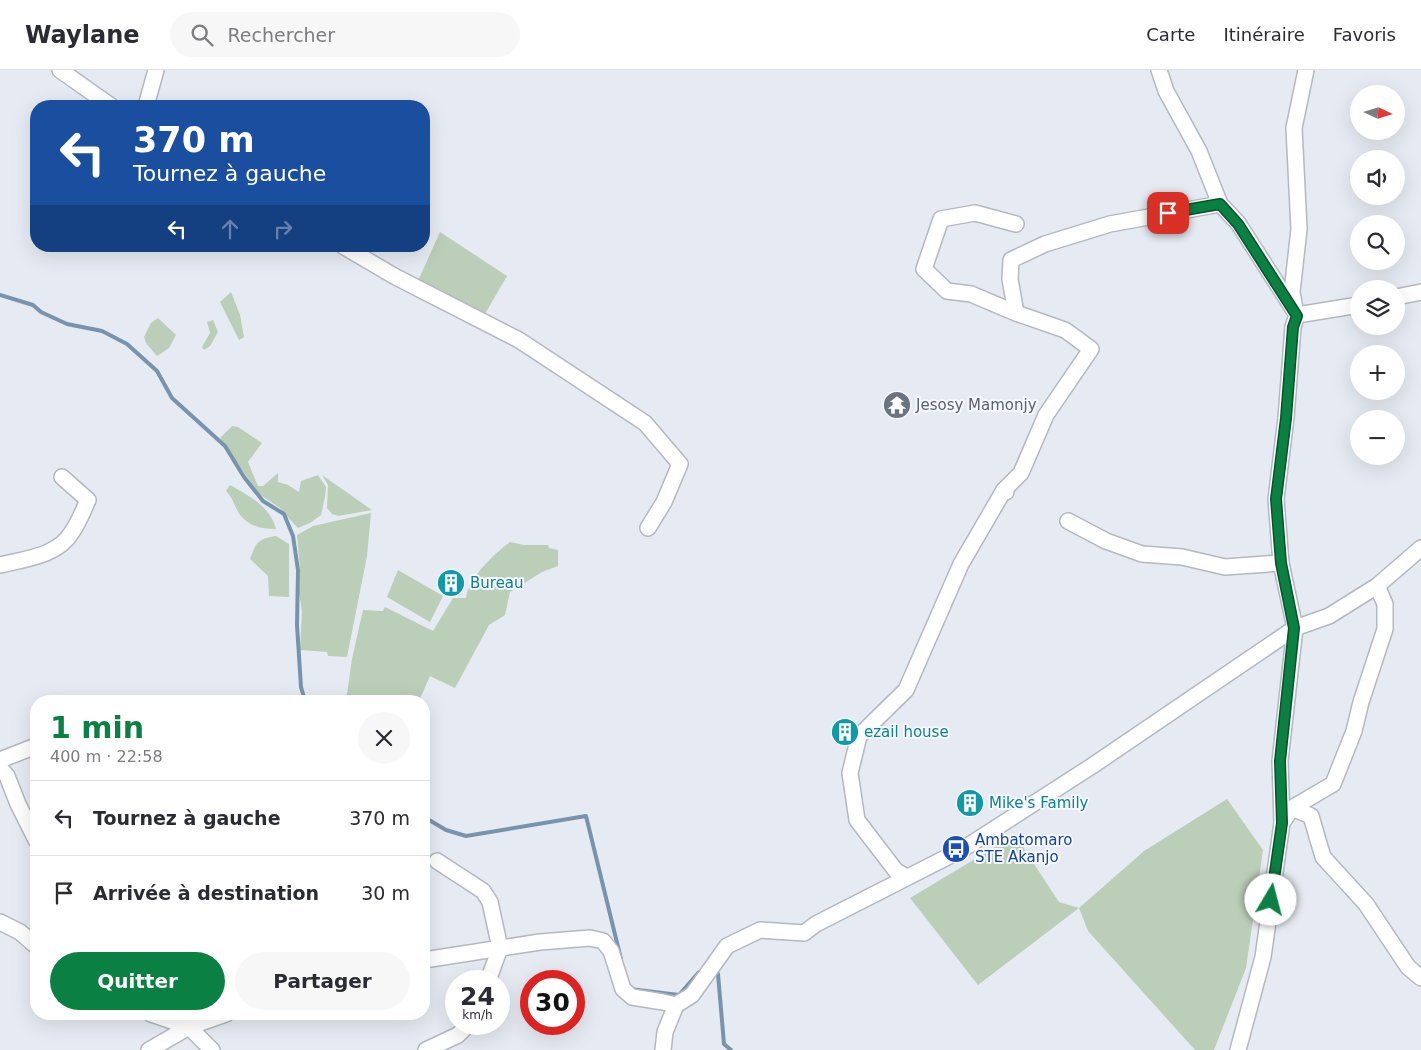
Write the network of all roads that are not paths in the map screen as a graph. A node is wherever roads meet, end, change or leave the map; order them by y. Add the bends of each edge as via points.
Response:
1 (60, 70) edge
2 (156, 70) edge
3 (1159, 70) edge
4 (1306, 70) edge
5 (102, 100) edge
6 (148, 100) edge
7 (1220, 204) junction
8 (1016, 224) dead end
9 (353, 252) edge
10 (1421, 292) edge
11 (1405, 295) edge
12 (1350, 307) edge
13 (1016, 313) junction
14 (1297, 316) junction
15 (62, 477) dead end
16 (1068, 521) dead end
17 (648, 528) dead end
18 (1421, 548) edge
19 (1281, 563) junction
20 (0, 565) edge
21 (1377, 586) junction
22 (1294, 628) junction
23 (30, 748) edge
24 (0, 760) edge
25 (0, 768) edge
26 (1292, 808) junction
27 (1282, 823) junction
28 (30, 828) edge
29 (437, 861) dead end
30 (907, 877) junction
31 (0, 922) edge
32 (30, 941) edge
33 (500, 948) junction
34 (430, 959) edge
35 (492, 970) edge
36 (1421, 978) edge
37 (676, 1006) junction
38 (169, 1020) edge
39 (209, 1020) edge
40 (189, 1027) junction
41 (458, 1035) edge
42 (149, 1050) edge
43 (212, 1050) edge
44 (426, 1050) edge
45 (662, 1050) edge
46 (1238, 1050) edge

1 - 5 street
2 - 6 street
3 - 7 street via 1166,91 1199,151
4 - 14 street via 1294,128 1299,229 1292,292
7 - 13 street via 1110,224 1045,244 1011,260 1010,279
7 - 14 street via 1238,224
8 - 13 street via 975,213 941,219 924,269 947,291 971,294
9 - 17 street via 519,340 645,423 680,464 664,502
10 - 11 street
12 - 14 street
13 - 30 street via 1066,330 1090,349 1046,415 1020,473 1005,491 961,564 906,690 859,736 850,773 857,820 896,871
14 - 19 street via 1293,327 1276,499
15 - 20 street via 88,500 72,533 58,548
16 - 19 street via 1106,541 1142,554 1182,557 1225,567
18 - 21 street
19 - 22 street
21 - 22 street via 1329,616
21 - 26 street via 1385,604 1386,629 1354,731 1333,784
22 - 27 street via 1280,761
22 - 30 street via 1092,766 963,848
23 - 24 street
25 - 28 street via 7,776
26 - 27 street
26 - 36 street via 1311,816 1323,857 1366,904 1408,967
27 - 46 street via 1264,957
29 - 33 street via 484,890 490,902
30 - 37 street via 804,933 760,930 741,938 727,946 692,995
31 - 32 street
33 - 34 street
33 - 35 street
33 - 37 street via 590,938 603,941 612,951 623,989 632,997
37 - 45 street
38 - 40 street
39 - 40 street
40 - 42 street
40 - 43 street
41 - 44 street

